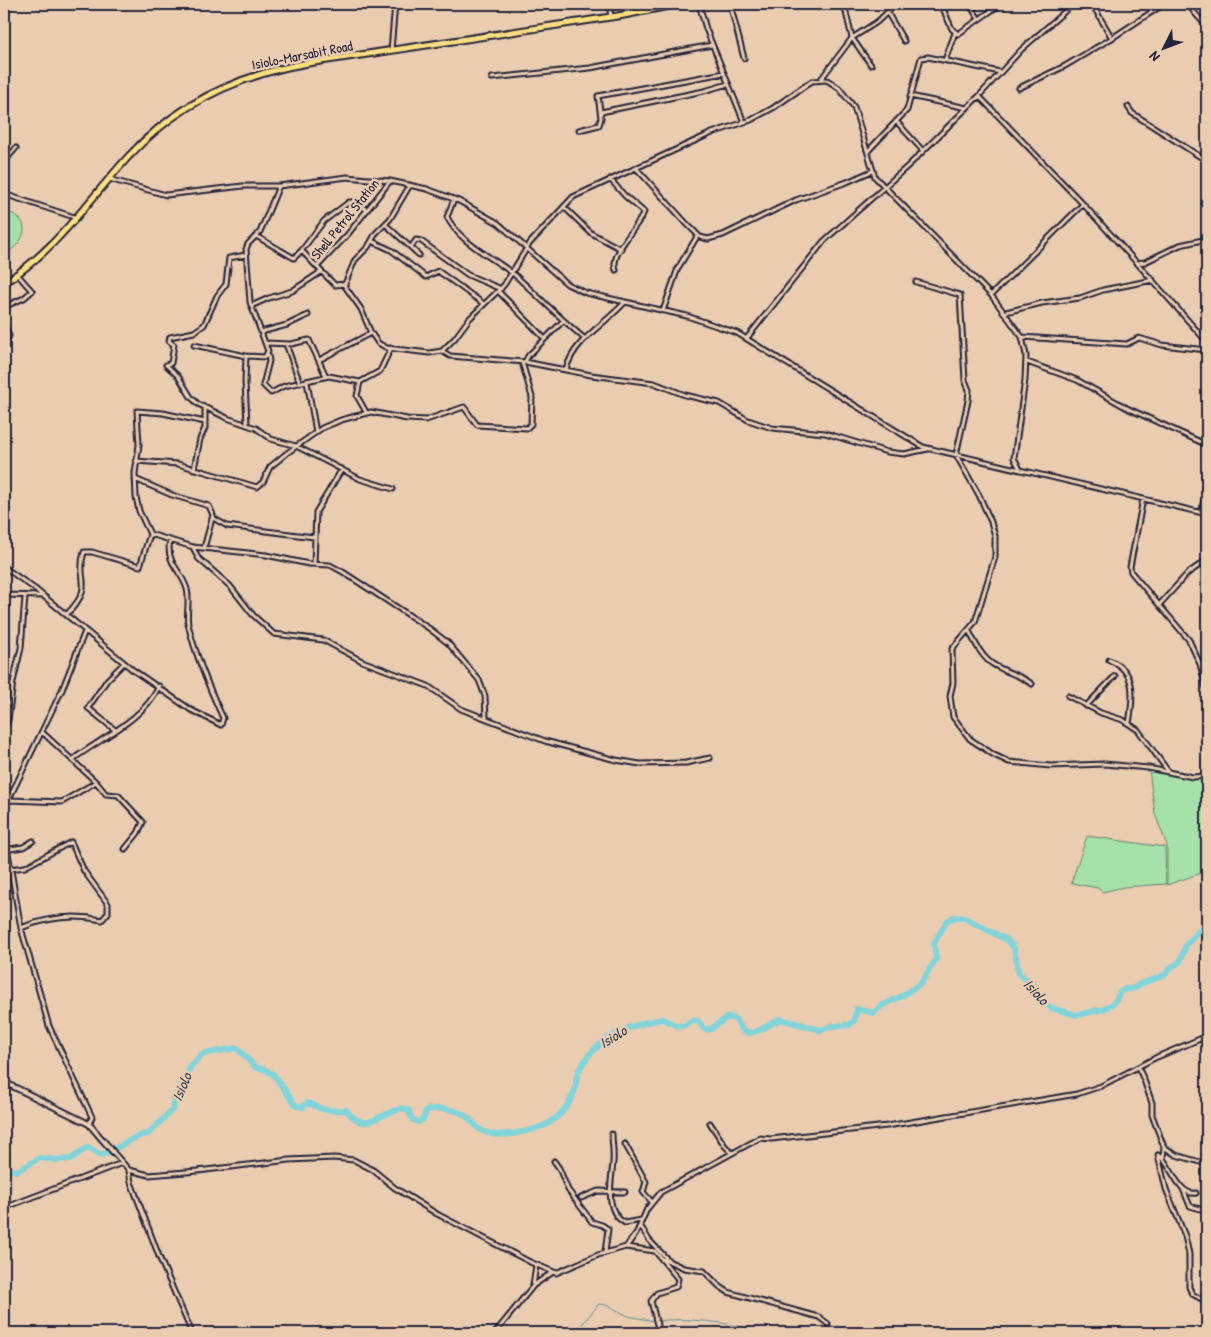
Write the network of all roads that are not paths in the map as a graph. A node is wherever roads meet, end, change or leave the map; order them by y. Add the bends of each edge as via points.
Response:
1 (395, 4) edge
2 (609, 4) edge
3 (679, 4) edge
4 (698, 4) edge
5 (730, 4) edge
6 (846, 4) edge
7 (896, 4) edge
8 (941, 4) edge
9 (969, 4) edge
10 (1001, 4) edge
11 (1072, 4) edge
12 (1092, 4) edge
13 (1164, 4) edge
14 (1187, 4) edge
15 (887, 12) junction
16 (611, 17) junction
17 (980, 19) junction
18 (1207, 27) edge
19 (955, 33) junction
20 (852, 38) junction
21 (1112, 38) junction
22 (904, 41) dead end
23 (712, 45) junction
24 (391, 50) junction
25 (744, 58) dead end
26 (945, 60) junction
27 (871, 64) dead end
28 (1000, 72) junction
29 (724, 73) junction
30 (492, 78) dead end
31 (820, 79) junction
32 (728, 84) junction
33 (1019, 88) dead end
34 (910, 96) junction
35 (979, 96) junction
36 (1128, 107) dead end
37 (967, 108) junction
38 (601, 112) junction
39 (896, 121) junction
40 (744, 122) junction
41 (579, 130) dead end
42 (16, 148) dead end
43 (868, 151) junction
44 (923, 151) junction
45 (1207, 160) edge
46 (4, 162) edge
47 (637, 168) junction
48 (872, 171) junction
49 (109, 179) junction
50 (610, 179) junction
51 (390, 181) junction
52 (410, 185) junction
53 (278, 186) junction
54 (886, 187) junction
55 (4, 194) edge
56 (454, 199) junction
57 (1083, 204) junction
58 (564, 207) junction
59 (367, 210) junction
60 (78, 218) junction
61 (385, 224) junction
62 (698, 235) junction
63 (256, 236) junction
64 (1207, 239) edge
65 (372, 241) junction
66 (411, 247) junction
67 (526, 248) junction
68 (621, 248) junction
69 (302, 251) junction
70 (246, 255) junction
71 (419, 255) dead end
72 (1137, 263) junction
73 (316, 267) junction
74 (616, 270) dead end
75 (320, 272) junction
76 (512, 273) junction
77 (17, 274) junction
78 (1153, 280) junction
79 (916, 282) dead end
80 (4, 283) edge
81 (344, 285) junction
82 (499, 290) junction
83 (991, 295) junction
84 (626, 302) junction
85 (484, 304) junction
86 (252, 306) junction
87 (4, 308) edge
88 (663, 311) junction
89 (1006, 312) junction
90 (308, 315) dead end
91 (563, 321) junction
92 (4, 324) edge
93 (261, 332) junction
94 (371, 332) junction
95 (1022, 337) junction
96 (747, 338) junction
97 (585, 339) junction
98 (545, 340) junction
99 (4, 341) edge
100 (1207, 342) edge
101 (266, 343) junction
102 (286, 344) junction
103 (194, 345) dead end
104 (391, 348) junction
105 (1207, 350) edge
106 (442, 351) junction
107 (268, 355) junction
108 (246, 356) junction
109 (319, 360) junction
110 (524, 362) junction
111 (1026, 362) junction
112 (566, 370) junction
113 (326, 376) junction
114 (307, 382) junction
115 (360, 382) junction
116 (300, 383) junction
117 (206, 408) junction
118 (366, 412) junction
119 (205, 422) junction
120 (247, 424) junction
121 (316, 432) junction
122 (1207, 445) edge
123 (296, 446) junction
124 (928, 449) junction
125 (956, 454) junction
126 (136, 461) junction
127 (194, 469) junction
128 (342, 469) junction
129 (1021, 470) junction
130 (135, 479) junction
131 (1207, 488) edge
132 (393, 489) dead end
133 (1143, 499) junction
134 (1201, 512) junction
135 (1207, 514) edge
136 (213, 518) junction
137 (150, 534) junction
138 (314, 537) junction
139 (170, 540) junction
140 (193, 547) junction
141 (204, 548) junction
142 (1207, 560) edge
143 (314, 564) junction
144 (4, 567) edge
145 (4, 595) edge
146 (25, 596) junction
147 (43, 596) junction
148 (1160, 604) junction
149 (66, 614) junction
150 (85, 631) junction
151 (969, 631) junction
152 (1109, 660) dead end
153 (124, 662) junction
154 (1115, 676) dead end
155 (1032, 684) dead end
156 (159, 686) junction
157 (1207, 692) edge
158 (1068, 696) dead end
159 (1086, 706) junction
160 (486, 717) junction
161 (1129, 724) junction
162 (4, 729) edge
163 (115, 730) junction
164 (42, 732) junction
165 (710, 758) dead end
166 (72, 760) junction
167 (1168, 772) junction
168 (1207, 776) edge
169 (96, 782) junction
170 (9, 800) junction
171 (4, 809) edge
172 (4, 830) edge
173 (33, 841) dead end
174 (6, 849) edge
175 (125, 849) dead end
176 (10, 869) junction
177 (21, 928) junction
178 (1207, 1036) edge
179 (1138, 1068) junction
180 (4, 1082) edge
181 (710, 1123) dead end
182 (89, 1124) junction
183 (612, 1134) dead end
184 (625, 1144) dead end
185 (1164, 1147) junction
186 (113, 1152) joint
187 (732, 1152) junction
188 (1162, 1159) junction
189 (554, 1161) dead end
190 (122, 1163) junction
191 (1207, 1164) edge
192 (129, 1170) junction
193 (1182, 1189) junction
194 (610, 1192) junction
195 (625, 1192) dead end
196 (1196, 1193) dead end
197 (581, 1198) dead end
198 (652, 1202) junction
199 (4, 1208) edge
200 (1207, 1211) edge
201 (641, 1222) junction
202 (626, 1247) junction
203 (604, 1253) junction
204 (664, 1259) junction
205 (669, 1262) junction
206 (536, 1265) junction
207 (553, 1272) junction
208 (533, 1286) junction
209 (1207, 1302) edge
210 (828, 1324) dead end
211 (192, 1333) edge
212 (495, 1333) edge
213 (659, 1333) edge

1 - 24 street
2 - 16 street
3 - 16 highway, Isiolo-Marsabit Road
4 - 23 street
5 - 25 street
6 - 20 street
7 - 15 street
8 - 19 street
9 - 17 street
10 - 17 street
11 - 28 street
12 - 21 street
13 - 21 street
14 - 18 street
15 - 20 street via 878,22
15 - 22 street
16 - 24 highway, Isiolo-Marsabit Road
17 - 19 street via 964,31
19 - 26 street
20 - 27 street
20 - 31 street
21 - 33 street
23 - 29 street
23 - 30 street via 590,68
24 - 49 highway, Isiolo-Marsabit Road via 282,68 220,88 158,128
26 - 28 street
26 - 34 street via 920,58
28 - 35 street
29 - 32 street
29 - 38 street via 598,96
31 - 40 street via 767,112
31 - 43 street via 835,84 849,99
32 - 38 street via 704,92
32 - 40 street
34 - 37 street
34 - 39 street via 907,110
35 - 37 street
35 - 57 street
36 - 45 street via 1132,113
37 - 44 street
38 - 41 street via 598,126
39 - 43 street
39 - 44 street
40 - 47 street
42 - 46 street
43 - 48 street
44 - 54 street
47 - 50 street
47 - 62 street
48 - 54 street
48 - 62 street via 796,200 718,237 708,239
49 - 53 street via 166,195 233,187
49 - 60 highway, Isiolo-Marsabit Road
50 - 58 street via 576,195
50 - 68 street via 624,196 644,211
51 - 52 street
51 - 53 street via 341,177
51 - 59 street, Shell Petrol Station
52 - 56 street
52 - 61 street
53 - 63 street
54 - 83 street
54 - 96 street via 824,241
55 - 60 street
56 - 67 street via 498,223
56 - 76 street via 447,216 452,225 469,243
57 - 72 street
57 - 83 street
58 - 67 street
58 - 68 street via 591,233
59 - 69 street via 349,202 320,224
59 - 73 street, Shell Petrol Station
60 - 77 highway, Isiolo-Marsabit Road via 54,244
61 - 65 street
61 - 66 street
62 - 88 street via 678,268
63 - 69 street via 292,258
63 - 70 street via 247,246
64 - 72 street via 1180,244
65 - 81 street via 355,260
65 - 85 street via 426,276 438,272
66 - 71 street
66 - 82 street via 416,240 421,241 468,275
67 - 76 street
67 - 84 street via 567,284
68 - 74 street via 614,264
69 - 73 street
70 - 86 street
70 - 117 street via 229,258 226,285 217,296 204,325 194,332 172,336 169,341 174,345 174,352 171,363 166,366 180,378 193,400
72 - 78 street
73 - 75 street, Shell Petrol Station
75 - 81 street, Shell Petrol Station via 335,285
75 - 86 street via 292,291
76 - 82 street
76 - 91 street
77 - 80 highway, Isiolo-Marsabit Road
77 - 87 street via 32,291
78 - 89 street
78 - 100 street
79 - 125 street via 960,294 965,380 969,392
81 - 94 street via 362,309
82 - 85 street
82 - 98 street
83 - 89 street
84 - 88 street
84 - 97 street
85 - 106 street
86 - 93 street
88 - 96 street via 714,324
89 - 95 street
90 - 93 street
91 - 97 street
91 - 98 street
92 - 99 street via 10,336
93 - 101 street
94 - 104 street via 377,342
94 - 109 street
95 - 105 street via 1127,344 1139,338 1162,345
95 - 111 street
96 - 124 street via 800,374
97 - 112 street
98 - 110 street
101 - 102 street
101 - 107 street
102 - 109 street via 309,340
102 - 116 street
103 - 108 street
104 - 106 street via 429,353
104 - 115 street via 380,371
106 - 110 street via 450,356
107 - 108 street
107 - 116 street via 263,385 268,392 274,393
108 - 120 street
109 - 113 street
110 - 112 street
110 - 118 street via 532,404 531,424 527,428 477,425 463,407 422,420
111 - 122 street via 1077,380 1129,409
111 - 129 street via 1014,458
112 - 124 street via 660,385 719,403 748,420 772,428 825,434 887,452 904,454
113 - 114 street
113 - 115 street
114 - 116 street
114 - 121 street
115 - 118 street via 357,396
117 - 119 street
117 - 120 street
118 - 121 street
119 - 126 street via 137,411 139,445
119 - 127 street
120 - 123 street via 271,438
121 - 123 street
123 - 127 street via 274,463 257,487
123 - 128 street
124 - 125 street
125 - 129 street
125 - 151 street via 983,502 994,530 995,543 994,565 986,582 979,614
126 - 127 street via 172,463
126 - 130 street
128 - 132 street
128 - 138 street via 318,509
129 - 133 street
130 - 136 street via 172,495 207,504
130 - 137 street via 138,507
131 - 134 street
133 - 134 street
133 - 148 street via 1130,567 1133,575
134 - 135 street
136 - 138 street via 225,525
136 - 141 street
137 - 139 street
137 - 149 street via 140,566 84,552 84,589
138 - 143 street
139 - 140 street
139 - 156 street via 170,560 187,591 189,625 223,723 217,724 191,710
140 - 141 street
140 - 160 street via 198,558 230,586 257,620 274,634 323,640 362,661 422,682 462,708
141 - 143 street
142 - 148 street via 1188,573
143 - 160 street via 330,565 343,572 440,637 479,680 485,696
144 - 147 street
145 - 146 street
146 - 147 street
146 - 162 street via 21,648
147 - 149 street
148 - 157 street via 1189,640 1200,664
149 - 150 street
150 - 153 street
150 - 164 street
151 - 155 street via 977,647 992,664 1016,673
151 - 167 street via 952,648 950,703 955,722 978,746 1003,760 1015,762 1057,767 1105,764
152 - 161 street via 1127,673 1133,684
153 - 156 street
153 - 163 street via 88,708
154 - 159 street
156 - 163 street via 147,705
158 - 159 street
159 - 161 street
160 - 165 street via 532,736 616,760 653,765
161 - 167 street via 1138,730
163 - 166 street
164 - 166 street
164 - 170 street
166 - 169 street
167 - 168 street
169 - 170 street via 62,802
169 - 175 street via 106,794 118,795 143,822
170 - 171 street
172 - 174 street
173 - 174 street via 23,847
174 - 176 street
176 - 177 street
176 - 177 street via 25,866 71,842 84,871 108,904 108,913 102,920 61,916
177 - 182 street via 49,1026 92,1117
178 - 179 street
179 - 185 street
179 - 187 street via 1101,1086 1061,1097 887,1126 760,1138
180 - 182 street
181 - 187 street
182 - 186 street
183 - 194 street via 614,1158
184 - 198 street via 646,1182 643,1192
185 - 188 street
185 - 191 street via 1176,1155
186 - 190 street
187 - 198 street via 666,1188
188 - 193 street
188 - 209 street via 1158,1155 1166,1189 1185,1236 1189,1287 1192,1294
189 - 203 street via 568,1190 592,1222 608,1229
190 - 192 street
190 - 199 street
192 - 206 street via 160,1175 289,1160 354,1160 438,1214
192 - 211 street via 157,1250
193 - 196 street via 1190,1194
193 - 200 street via 1190,1206
194 - 195 street
194 - 197 street
194 - 201 street via 613,1208 621,1221
198 - 201 street
201 - 202 street
201 - 205 street via 649,1240
202 - 203 street
202 - 204 street via 650,1250
203 - 207 street via 564,1271
204 - 205 street
204 - 213 street via 679,1282 673,1289 654,1295 651,1301
205 - 210 street via 704,1271 728,1292 819,1317
206 - 207 street
206 - 208 street
207 - 208 street
208 - 212 street

